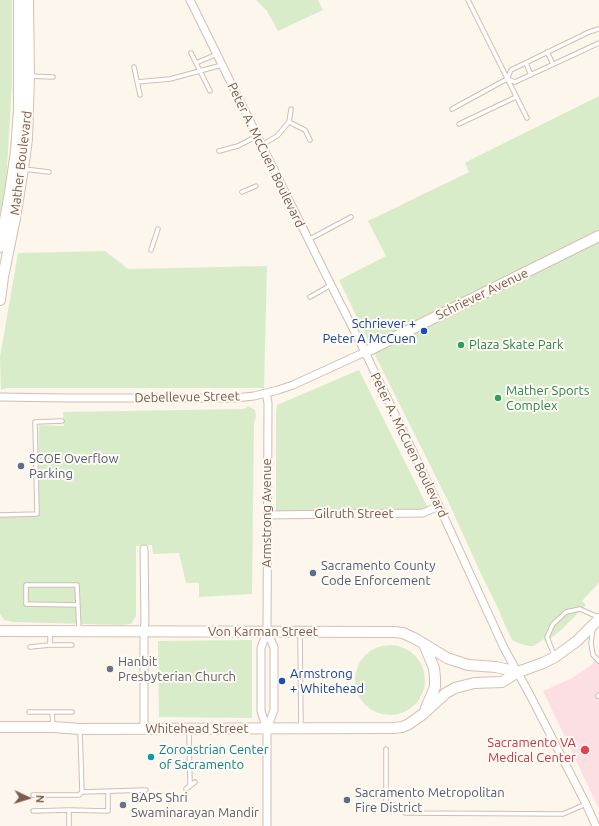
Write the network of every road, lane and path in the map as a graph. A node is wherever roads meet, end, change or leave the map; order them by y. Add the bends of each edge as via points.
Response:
1 (19, 0) edge
2 (28, 0) edge
3 (190, 0) edge
4 (468, 0) edge
5 (599, 29) edge
6 (599, 43) edge
7 (547, 52) junction
8 (192, 53) dead end
9 (217, 54) junction
10 (196, 63) junction
11 (526, 63) junction
12 (553, 64) junction
13 (222, 65) junction
14 (134, 67) dead end
15 (200, 71) junction
16 (531, 75) junction
17 (28, 76) junction
18 (53, 77) dead end
19 (507, 79) junction
20 (137, 82) junction
21 (210, 91) dead end
22 (140, 95) dead end
23 (516, 97) junction
24 (291, 109) dead end
25 (452, 109) dead end
26 (527, 118) dead end
27 (289, 122) junction
28 (459, 124) dead end
29 (257, 136) junction
30 (310, 140) dead end
31 (262, 146) junction
32 (219, 151) dead end
33 (23, 169) junction
34 (49, 172) dead end
35 (256, 186) dead end
36 (242, 192) dead end
37 (351, 217) dead end
38 (158, 229) dead end
39 (599, 236) edge
40 (308, 240) junction
41 (0, 247) edge
42 (151, 250) dead end
43 (330, 285) junction
44 (310, 297) dead end
45 (0, 300) edge
46 (365, 352) junction
47 (266, 393) junction
48 (0, 397) edge
49 (62, 421) dead end
50 (439, 506) junction
51 (0, 515) edge
52 (267, 515) junction
53 (144, 549) dead end
54 (78, 605) junction
55 (597, 620) edge
56 (0, 631) edge
57 (50, 631) junction
58 (79, 631) junction
59 (144, 631) junction
60 (267, 632) junction
61 (300, 632) junction
62 (424, 643) junction
63 (50, 645) junction
64 (72, 645) dead end
65 (30, 647) dead end
66 (555, 657) junction
67 (599, 661) edge
68 (518, 672) junction
69 (29, 712) dead end
70 (52, 712) junction
71 (72, 712) dead end
72 (423, 714) junction
73 (0, 727) edge
74 (53, 727) junction
75 (301, 728) junction
76 (80, 729) junction
77 (144, 729) junction
78 (189, 729) junction
79 (267, 729) junction
80 (386, 749) dead end
81 (195, 782) dead end
82 (190, 785) junction
83 (186, 789) dead end
84 (146, 790) dead end
85 (108, 791) junction
86 (82, 792) junction
87 (33, 795) dead end
88 (586, 804) junction
89 (69, 810) junction
90 (33, 811) dead end
91 (69, 826) edge
92 (267, 826) edge
93 (596, 826) edge

1 - 41 street, Mather Boulevard via 19,109 16,151
2 - 17 street, Mather Boulevard
3 - 9 street, Peter A. McCuen Boulevard
4 - 19 lane
5 - 7 lane
6 - 12 lane
7 - 11 lane
7 - 12 lane
8 - 10 lane
9 - 10 lane
9 - 13 street, Peter A. McCuen Boulevard
10 - 15 lane
11 - 16 lane
11 - 19 lane via 511,70
12 - 16 lane
13 - 15 lane
13 - 29 street, Peter A. McCuen Boulevard
14 - 20 lane
15 - 20 lane via 170,79
15 - 21 lane
16 - 19 lane via 515,82
17 - 18 lane
17 - 33 street, Mather Boulevard
19 - 23 lane
19 - 25 lane
20 - 22 lane
23 - 26 lane
23 - 28 lane
24 - 27 lane
27 - 30 lane via 305,130
27 - 31 lane via 277,136
29 - 31 street, Peter A. McCuen Boulevard
29 - 32 lane via 238,146
31 - 40 street, Peter A. McCuen Boulevard
33 - 34 lane
33 - 45 street, Mather Boulevard
35 - 36 lane
37 - 40 lane
38 - 42 lane
39 - 46 street, Schriever Avenue
40 - 43 street, Peter A. McCuen Boulevard
43 - 44 lane
43 - 46 street, Peter A. McCuen Boulevard
46 - 47 street, Debellevue Street via 293,385
46 - 50 street, Peter A. McCuen Boulevard
47 - 48 street, Debellevue Street via 235,398
47 - 52 street, Armstrong Avenue
49 - 51 lane via 35,422 37,514
50 - 52 street, Gilruth Street via 423,513
50 - 68 street, Peter A. McCuen Boulevard via 504,648
52 - 60 street, Armstrong Avenue
53 - 59 street
54 - 54 lane via 77,584 26,585 26,604
54 - 58 lane
55 - 66 street, Whitehead Street via 577,641
55 - 66 lane via 580,609 566,612 553,624 547,637
55 - 67 lane via 591,643 593,655
56 - 57 street, Von Karman Street
57 - 58 street, Von Karman Street
57 - 63 lane
58 - 59 street, Von Karman Street
59 - 60 street, Von Karman Street
59 - 77 street
60 - 61 street, Von Karman Street
60 - 79 street, Armstrong Avenue via 261,648 261,711
60 - 79 street, Armstrong Avenue via 274,647 274,710
61 - 62 street, Von Karman Street via 395,632 409,635
61 - 75 lane
62 - 68 street, Von Karman Street via 456,661
62 - 72 street via 434,668 435,678
63 - 64 lane
63 - 65 lane
66 - 68 street, Whitehead Street
68 - 72 street, Whitehead Street via 502,682 474,683 456,688 440,698
68 - 88 street, Peter A. McCuen Boulevard
69 - 70 lane
70 - 71 lane
70 - 74 lane
72 - 75 street, Whitehead Street via 409,724 394,728
73 - 74 street, Whitehead Street
74 - 76 street, Whitehead Street
75 - 79 street, Whitehead Street
76 - 77 street, Whitehead Street
76 - 86 lane
77 - 78 street, Whitehead Street
78 - 79 street, Whitehead Street
78 - 82 lane
79 - 92 street, Armstrong Avenue
80 - 88 lane via 386,804 398,806 405,813 563,814
81 - 82 lane
82 - 83 lane
84 - 85 lane
85 - 86 lane
85 - 89 lane via 108,811
86 - 87 lane
88 - 93 street, Peter A. McCuen Boulevard
89 - 90 lane
89 - 91 lane

